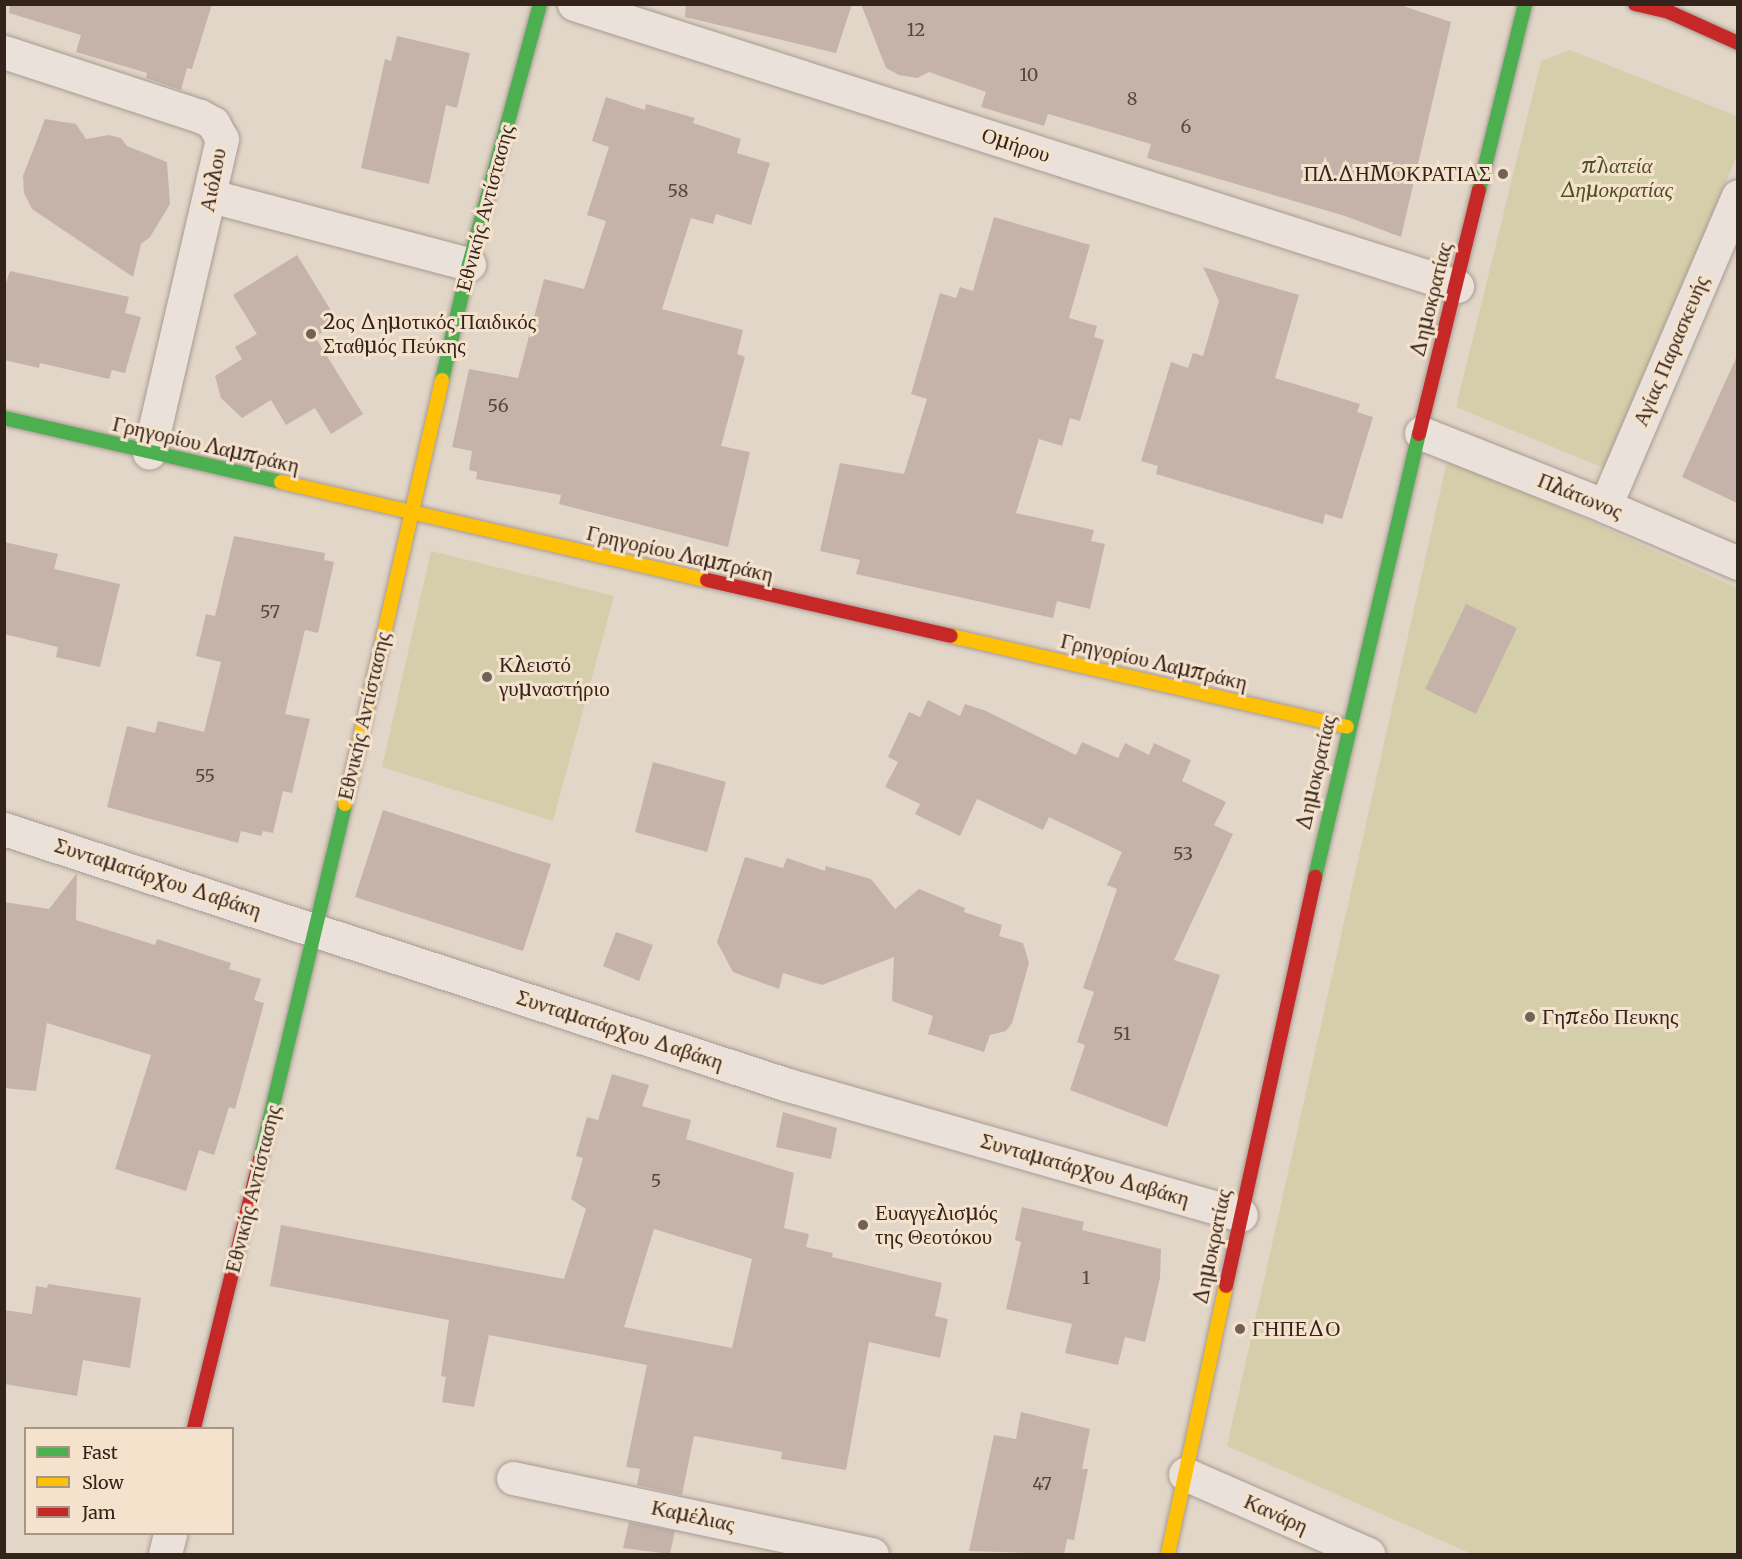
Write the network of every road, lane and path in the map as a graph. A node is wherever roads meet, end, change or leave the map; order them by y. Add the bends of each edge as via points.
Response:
1 (540, 4) edge
2 (574, 4) edge
3 (1525, 4) edge
4 (1635, 4) edge
5 (1669, 8) edge
6 (1737, 43) edge
7 (4, 52) edge
8 (1737, 195) edge
9 (211, 196) junction
10 (469, 264) junction
11 (1457, 286) junction
12 (4, 418) edge
13 (1421, 433) junction
14 (149, 453) junction
15 (1605, 506) junction
16 (409, 513) junction
17 (1737, 563) edge
18 (1347, 727) junction
19 (4, 829) edge
20 (316, 930) junction
21 (1241, 1215) junction
22 (194, 1427) edge
23 (1185, 1474) junction
24 (513, 1478) dead end
25 (170, 1535) edge
26 (165, 1554) edge
27 (872, 1554) edge
28 (1168, 1554) edge
29 (1368, 1554) edge

1 - 10 street, Εθνικής Αντίστασης
2 - 11 street, Ομήρου
3 - 11 street, Δημοκρατίας
4 - 5 street
5 - 6 street
7 - 9 street, Αιόλου via 213,123 222,139
8 - 15 street, Αγίας Παρασκευής
9 - 10 street
9 - 14 street, Αιόλου
10 - 16 street, Εθνικής Αντίστασης
11 - 13 street, Δημοκρατίας
12 - 14 street, Γρηγορίου Λαμπράκη
13 - 15 street, Πλάτωνος
13 - 18 street, Δημοκρατίας
14 - 16 street, Γρηγορίου Λαμπράκη
15 - 17 street, Πλάτωνος
16 - 18 street, Γρηγορίου Λαμπράκη
16 - 20 street, Εθνικής Αντίστασης
18 - 21 street, Δημοκρατίας
19 - 20 street, Συνταματάρχου Δαβάκη
20 - 21 street, Συνταματάρχου Δαβάκη via 788,1085
20 - 22 street, Εθνικής Αντίστασης
21 - 23 street, Δημοκρατίας
23 - 28 street, Δημοκρατίας
23 - 29 street, Κανάρη
24 - 27 street, Καμέλιας
25 - 26 street

